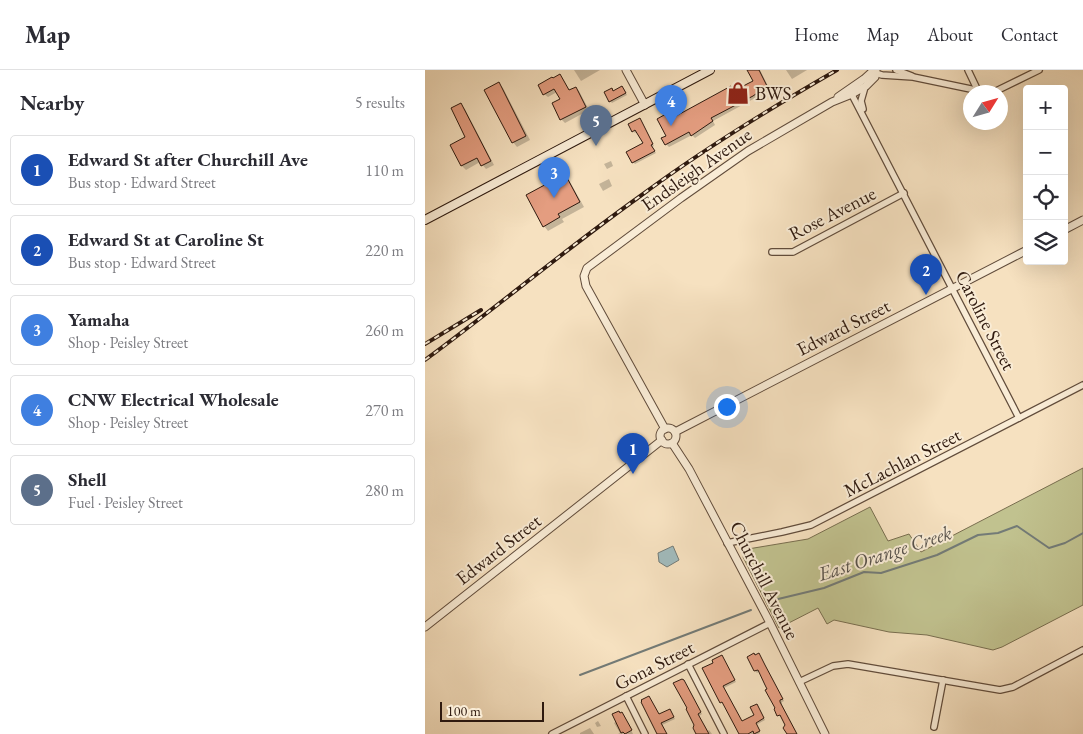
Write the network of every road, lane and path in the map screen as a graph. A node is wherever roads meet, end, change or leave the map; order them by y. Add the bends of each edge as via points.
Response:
1 (627, 70) edge
2 (710, 70) edge
3 (896, 70) edge
4 (968, 70) edge
5 (1039, 70) edge
6 (875, 72) edge
7 (913, 77) junction
8 (978, 85) edge
9 (1008, 85) edge
10 (866, 86) junction
11 (963, 88) edge
12 (851, 91) junction
13 (645, 105) junction
14 (871, 130) junction
15 (904, 193) junction
16 (425, 220) edge
17 (1083, 220) edge
18 (1068, 228) edge
19 (772, 252) dead end
20 (1023, 252) edge
21 (953, 288) junction
22 (1083, 385) edge
23 (1019, 418) junction
24 (665, 429) junction
25 (675, 432) junction
26 (662, 440) junction
27 (672, 443) junction
28 (727, 543) junction
29 (770, 623) junction
30 (425, 627) edge
31 (1083, 650) edge
32 (688, 664) junction
33 (943, 680) junction
34 (799, 682) junction
35 (626, 696) junction
36 (933, 727) dead end
37 (565, 731) edge
38 (552, 734) edge
39 (645, 734) edge
40 (724, 734) edge
41 (825, 734) edge

1 - 13 street
2 - 13 main road
3 - 7 street
4 - 8 street
5 - 9 street
6 - 7 street
6 - 10 street, Endsleigh Avenue
6 - 12 street, Endsleigh Avenue
7 - 11 street
10 - 12 street, Endsleigh Avenue
10 - 14 street, Caroline Street via 861,101
12 - 14 street, Caroline Street
12 - 24 street, Endsleigh Avenue via 748,151 590,265 585,272 586,286
13 - 16 main road
14 - 15 street, Caroline Street
15 - 19 street, Rose Avenue via 793,252
15 - 21 street, Caroline Street
17 - 18 street
20 - 21 street, Edward Street
21 - 23 street, Caroline Street
21 - 25 street, Edward Street
22 - 23 street, McLachlan Street
23 - 28 street, McLachlan Street via 811,525
24 - 25 street
24 - 26 street
25 - 27 street
26 - 27 street
26 - 30 street, Edward Street
27 - 28 street, Churchill Avenue
28 - 29 street, Churchill Avenue
29 - 32 street, Gona Street
29 - 34 street, Churchill Avenue
31 - 33 street via 1007,689 993,690
32 - 35 street, Gona Street
32 - 40 street
33 - 34 street via 843,664
33 - 36 street
34 - 41 street, Churchill Avenue
35 - 37 street, Gona Street
35 - 39 street
37 - 38 street, Gona Street

